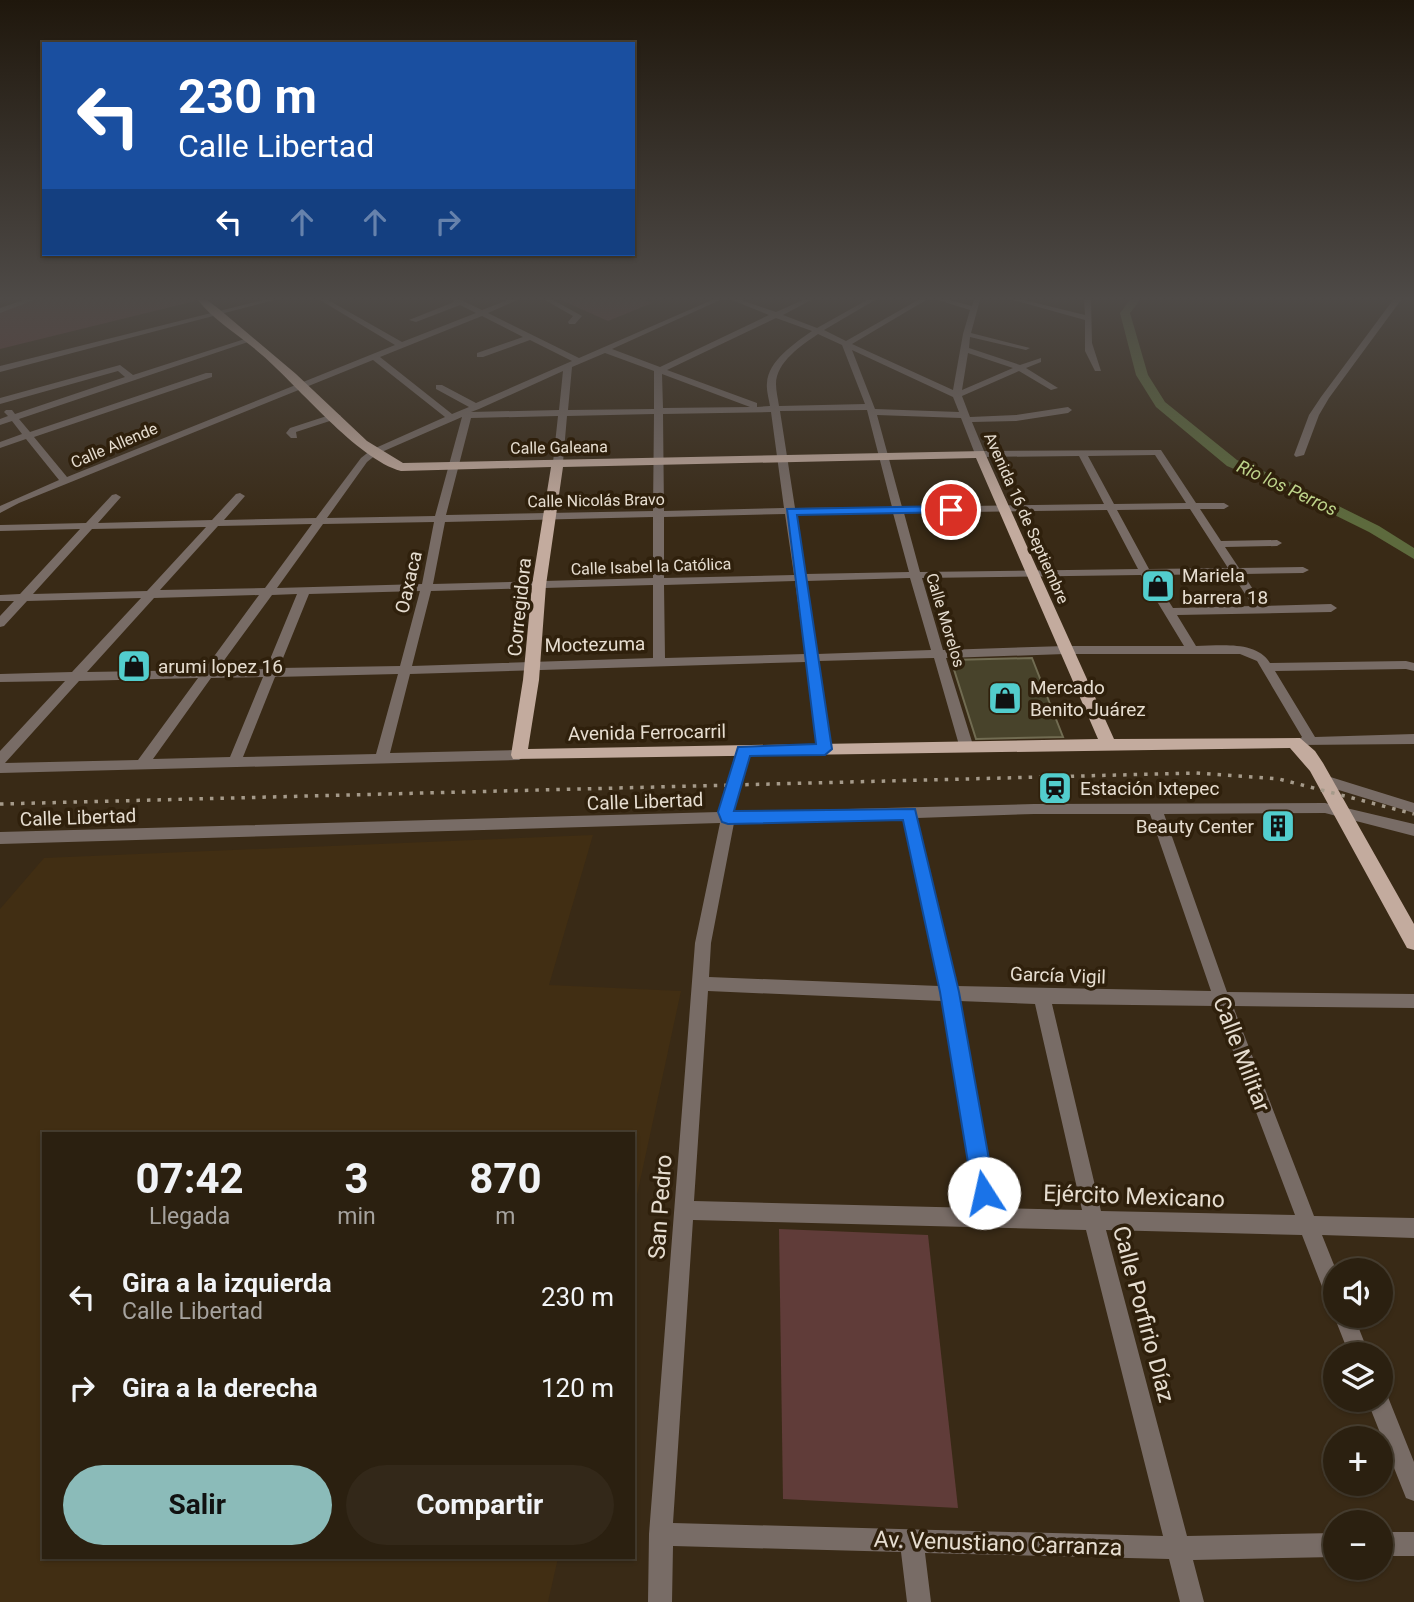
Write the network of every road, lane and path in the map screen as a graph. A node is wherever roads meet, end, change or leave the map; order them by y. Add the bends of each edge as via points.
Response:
1 (96, 375) edge
2 (128, 375) edge
3 (137, 375) edge
4 (207, 375) edge
5 (290, 375) edge
6 (327, 375) edge
7 (402, 375) edge
8 (551, 375) edge
9 (567, 375) edge
10 (658, 375) edge
11 (669, 375) edge
12 (772, 375) edge
13 (858, 375) edge
14 (913, 375) edge
15 (961, 375) edge
16 (1001, 375) edge
17 (1031, 375) edge
18 (1342, 375) edge
19 (130, 377) junction
20 (77, 380) junction
21 (302, 385) junction
22 (439, 387) dead end
23 (1054, 388) dead end
24 (88, 391) junction
25 (957, 395) junction
26 (0, 401) edge
27 (769, 409) junction
28 (871, 409) junction
29 (106, 410) junction
30 (1068, 410) dead end
31 (657, 411) junction
32 (464, 414) junction
33 (562, 414) junction
34 (336, 416) junction
35 (13, 417) junction
36 (964, 418) junction
37 (0, 422) edge
38 (27, 436) junction
39 (294, 436) dead end
40 (0, 445) edge
41 (374, 452) junction
42 (1082, 453) junction
43 (980, 454) junction
44 (1299, 455) dead end
45 (884, 456) junction
46 (783, 458) junction
47 (659, 460) junction
48 (558, 463) junction
49 (454, 465) junction
50 (65, 481) junction
51 (240, 496) dead end
52 (116, 497) dead end
53 (1224, 506) dead end
54 (1193, 507) junction
55 (1111, 508) junction
56 (0, 509) edge
57 (898, 510) junction
58 (1004, 510) junction
59 (791, 511) junction
60 (659, 515) junction
61 (550, 517) junction
62 (440, 518) junction
63 (318, 522) junction
64 (214, 524) junction
65 (90, 527) junction
66 (0, 528) edge
67 (1278, 543) dead end
68 (1217, 544) junction
69 (1303, 570) dead end
70 (1235, 572) junction
71 (1034, 574) junction
72 (1146, 574) junction
73 (915, 575) junction
74 (800, 577) junction
75 (660, 582) junction
76 (539, 585) junction
77 (427, 586) junction
78 (266, 591) junction
79 (303, 591) junction
80 (148, 595) junction
81 (24, 597) junction
82 (0, 598) edge
83 (1331, 608) dead end
84 (1260, 609) junction
85 (1169, 612) junction
86 (0, 623) edge
87 (1065, 650) junction
88 (1192, 650) junction
89 (941, 653) junction
90 (810, 657) junction
91 (659, 662) junction
92 (532, 665) junction
93 (1267, 667) junction
94 (1414, 667) edge
95 (405, 670) junction
96 (272, 673) junction
97 (208, 674) junction
98 (74, 676) junction
99 (0, 678) edge
100 (1414, 739) edge
101 (1303, 742) junction
102 (1108, 744) junction
103 (966, 745) junction
104 (825, 749) junction
105 (743, 751) junction
106 (519, 755) junction
107 (382, 757) junction
108 (0, 760) edge
109 (234, 763) junction
110 (142, 764) junction
111 (0, 768) edge
112 (1324, 780) junction
113 (1414, 808) edge
114 (1156, 810) junction
115 (1339, 810) junction
116 (909, 814) junction
117 (728, 817) junction
118 (1414, 830) edge
119 (0, 838) edge
120 (1414, 942) edge
121 (701, 984) junction
122 (949, 992) junction
123 (1042, 997) junction
124 (1222, 1000) junction
125 (1414, 1001) edge
126 (684, 1210) junction
127 (988, 1218) junction
128 (1093, 1218) junction
129 (1308, 1226) junction
130 (1414, 1227) edge
131 (1323, 1264) edge
132 (1383, 1412) edge
133 (1414, 1490) edge
134 (661, 1534) junction
135 (912, 1541) junction
136 (1393, 1544) edge
137 (1414, 1544) edge
138 (1323, 1545) edge
139 (1180, 1548) junction
140 (660, 1602) edge
141 (919, 1602) edge
142 (1192, 1602) edge

1 - 20 street
2 - 19 street
3 - 19 street
4 - 29 street
5 - 21 main road, Calle Galeana
6 - 21 street, Calle Allende
7 - 32 street
8 - 32 street
9 - 33 street
10 - 31 street
11 - 27 street
12 - 27 street
13 - 28 street, Calle Morelos
14 - 25 street
15 - 25 street, Avenida 16 de Septiembre
16 - 25 street
17 - 23 street
18 - 44 street via 1314,415
19 - 24 street
20 - 24 street
20 - 26 street
21 - 34 main road, Calle Galeana
21 - 50 street, Calle Allende
22 - 32 street
24 - 29 street
24 - 35 street
25 - 36 street, Avenida 16 de Septiembre
26 - 35 street
27 - 28 street
27 - 31 street
27 - 46 street
28 - 36 street
28 - 45 street, Calle Morelos
29 - 38 street
30 - 36 street via 1016,418
31 - 33 street
31 - 47 street
32 - 33 street
32 - 41 street
32 - 49 street, Oaxaca
33 - 48 street
34 - 39 street via 293,430
34 - 41 main road, Calle Galeana
35 - 37 street
35 - 38 street
36 - 43 street, Avenida 16 de Septiembre
38 - 40 street
38 - 50 street
41 - 49 main road, Calle Galeana via 401,467
41 - 63 street
42 - 43 street
42 - 54 street via 1158,452
42 - 55 street
43 - 45 main road, Calle Galeana
43 - 58 main road, Avenida 16 de Septiembre
45 - 46 main road, Calle Galeana
45 - 57 street, Calle Morelos
46 - 47 main road, Calle Galeana
46 - 59 street
47 - 48 main road, Calle Galeana
47 - 60 street
48 - 49 main road, Calle Galeana
48 - 61 main road, Corregidora
49 - 62 street, Oaxaca
50 - 56 street, Calle Allende
51 - 64 street
52 - 65 street
53 - 54 street, Calle Nicolás Bravo
54 - 55 street, Calle Nicolás Bravo
54 - 68 street
55 - 58 street, Calle Nicolás Bravo
55 - 72 street
57 - 58 street, Calle Nicolás Bravo
57 - 59 street, Calle Nicolás Bravo
57 - 73 street, Calle Morelos
58 - 71 main road, Avenida 16 de Septiembre
59 - 60 street, Calle Nicolás Bravo
59 - 74 street
60 - 61 street, Calle Nicolás Bravo
60 - 75 street
61 - 62 street, Calle Nicolás Bravo
61 - 76 main road, Corregidora
62 - 63 street, Calle Nicolás Bravo
62 - 77 street, Oaxaca
63 - 64 street, Calle Nicolás Bravo
63 - 78 street
64 - 65 street, Calle Nicolás Bravo
64 - 80 street
65 - 66 street, Calle Nicolás Bravo
65 - 81 street
67 - 68 street
68 - 70 street
69 - 70 street, Calle Isabel la Católica
70 - 72 street, Calle Isabel la Católica
70 - 84 street
71 - 72 street, Calle Isabel la Católica
71 - 73 street, Calle Isabel la Católica
71 - 87 main road, Avenida 16 de Septiembre
72 - 85 street
73 - 74 street, Calle Isabel la Católica
73 - 89 street, Calle Morelos
74 - 75 street, Calle Isabel la Católica
74 - 90 street
75 - 76 street, Calle Isabel la Católica
75 - 91 street
76 - 77 street, Calle Isabel la Católica
76 - 92 main road, Corregidora
77 - 79 street, Calle Isabel la Católica
77 - 95 street, Oaxaca
78 - 79 street, Calle Isabel la Católica
78 - 80 street, Calle Isabel la Católica
78 - 97 street
79 - 96 street
80 - 81 street, Calle Isabel la Católica
80 - 98 street
81 - 82 street, Calle Isabel la Católica
81 - 86 street
83 - 84 street
84 - 85 street
85 - 88 street
87 - 88 street, Moctezuma
87 - 89 street, Moctezuma
87 - 102 main road, Avenida 16 de Septiembre
88 - 93 street, Moctezuma via 1241,649 1256,654
89 - 90 street, Moctezuma
89 - 103 street, Calle Morelos
90 - 91 street, Moctezuma
90 - 104 street
91 - 92 street, Moctezuma
92 - 95 street, Moctezuma
92 - 106 main road, Corregidora
93 - 94 street
93 - 101 street
95 - 96 street, Moctezuma
95 - 107 street, Oaxaca
96 - 97 street, Moctezuma
96 - 109 street
97 - 98 street, Moctezuma
97 - 110 street
98 - 99 street, Moctezuma
98 - 108 street
100 - 101 street
101 - 102 main road, Avenida Ferrocarril
101 - 112 main road
102 - 103 main road, Avenida Ferrocarril
103 - 104 main road, Avenida Ferrocarril
104 - 105 main road, Avenida Ferrocarril
105 - 106 main road, Avenida Ferrocarril
105 - 117 street, San Pedro
106 - 107 street, Avenida Ferrocarril
107 - 109 street, Avenida Ferrocarril
109 - 110 street, Avenida Ferrocarril
110 - 111 street, Avenida Ferrocarril
112 - 113 street
112 - 115 main road
114 - 115 street, Calle Libertad
114 - 116 street, Calle Libertad
114 - 124 street, Calle Militar
115 - 118 street, Calle Libertad
115 - 120 main road
116 - 117 street, Calle Libertad
116 - 122 street
117 - 119 street, Calle Libertad
117 - 121 street, San Pedro via 703,943
121 - 122 street, García Vigil
121 - 126 street, San Pedro
122 - 123 street, García Vigil
122 - 127 street
123 - 124 street, García Vigil
123 - 128 street, Calle Porfirio Díaz
124 - 125 street, García Vigil
124 - 129 street, Calle Militar
126 - 127 street, Ejército Mexicano
126 - 134 street, San Pedro
127 - 128 street, Ejército Mexicano
128 - 129 street, Ejército Mexicano
128 - 139 street, Calle Porfirio Díaz
129 - 130 street, Ejército Mexicano
129 - 131 street, Calle Militar
132 - 133 street
134 - 135 street, Av. Venustiano Carranza
134 - 140 street, San Pedro
135 - 139 street, Av. Venustiano Carranza
135 - 141 street
136 - 137 street
138 - 139 street, Av. Venustiano Carranza
139 - 142 street, Calle Porfirio Díaz

